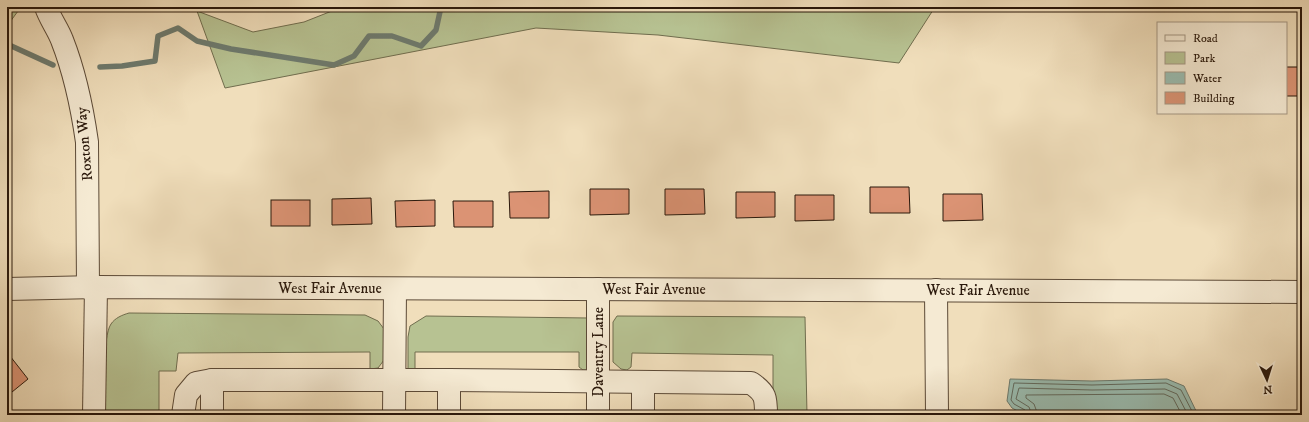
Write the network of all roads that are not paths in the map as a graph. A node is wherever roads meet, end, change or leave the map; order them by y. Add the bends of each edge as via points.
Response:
1 (46, 7) edge
2 (92, 288) junction
3 (394, 288) junction
4 (7, 289) edge
5 (598, 289) junction
6 (936, 290) junction
7 (1302, 292) edge
8 (212, 380) junction
9 (449, 380) junction
10 (393, 381) junction
11 (598, 381) junction
12 (642, 382) junction
13 (94, 415) edge
14 (183, 415) edge
15 (212, 415) edge
16 (394, 415) edge
17 (450, 415) edge
18 (598, 415) edge
19 (643, 415) edge
20 (766, 415) edge
21 (937, 415) edge

1 - 2 street, Roxton Way via 62,39 78,88 84,118
2 - 3 street, West Fair Avenue
2 - 4 street, West Fair Avenue
2 - 13 street, Roxton Way
3 - 5 street, West Fair Avenue
3 - 10 street
5 - 6 street, West Fair Avenue
5 - 11 street, Daventry Lane
6 - 7 street, West Fair Avenue
6 - 21 street
8 - 10 street
8 - 14 street via 196,383 186,395
8 - 15 street
9 - 10 street
9 - 11 street
9 - 17 street
10 - 16 street
11 - 12 street
11 - 18 street, Daventry Lane
12 - 19 street
12 - 20 street via 751,383 764,394

